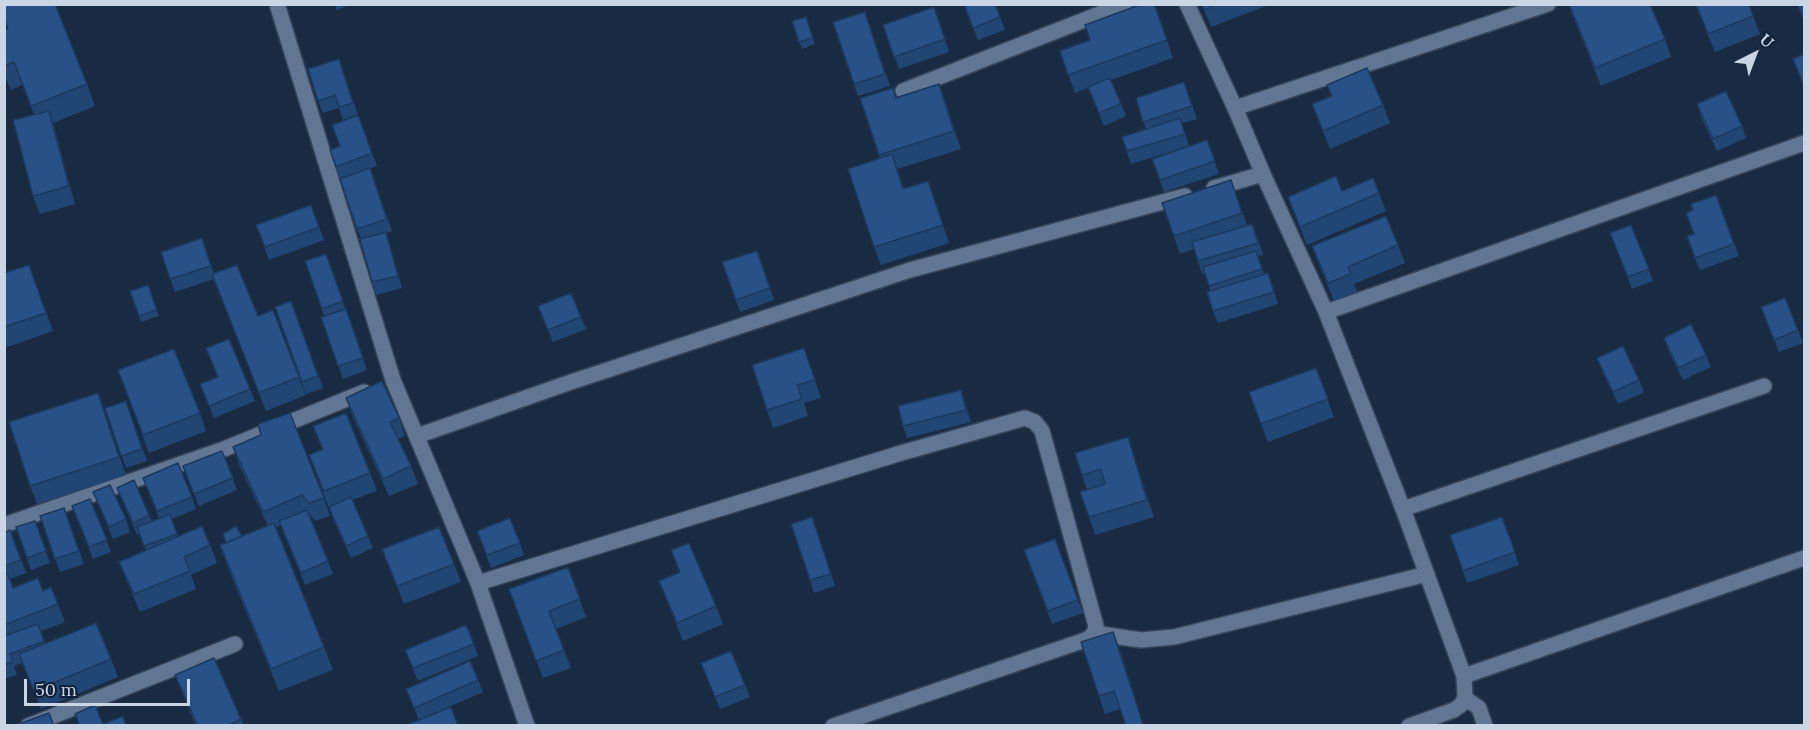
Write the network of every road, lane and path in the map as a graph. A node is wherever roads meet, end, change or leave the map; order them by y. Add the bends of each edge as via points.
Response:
1 (277, 4) edge
2 (1125, 4) edge
3 (1187, 4) edge
4 (1548, 4) edge
5 (903, 91) dead end
6 (1235, 108) junction
7 (1804, 143) edge
8 (1263, 174) junction
9 (1326, 312) junction
10 (393, 380) junction
11 (1764, 386) dead end
12 (417, 436) junction
13 (1403, 509) junction
14 (4, 525) edge
15 (1804, 558) edge
16 (1427, 574) junction
17 (478, 583) junction
18 (1094, 633) junction
19 (235, 644) dead end
20 (1464, 676) junction
21 (1465, 698) junction
22 (28, 726) edge
23 (527, 726) edge
24 (833, 726) edge
25 (1409, 726) edge
26 (1485, 726) edge

1 - 10 street
2 - 5 street
3 - 6 street
4 - 6 street
6 - 8 street
7 - 9 street
8 - 9 street
8 - 12 street via 910,270
9 - 13 street
10 - 12 street
10 - 14 street via 224,449
11 - 13 street
12 - 17 street
13 - 16 street
15 - 20 street
16 - 18 street via 1174,637 1141,640
16 - 20 street
17 - 18 street via 1025,418 1042,431 1096,626
17 - 23 street
18 - 24 street via 1088,639
19 - 22 street
20 - 21 street
21 - 25 street via 1454,711
21 - 26 street via 1479,708

